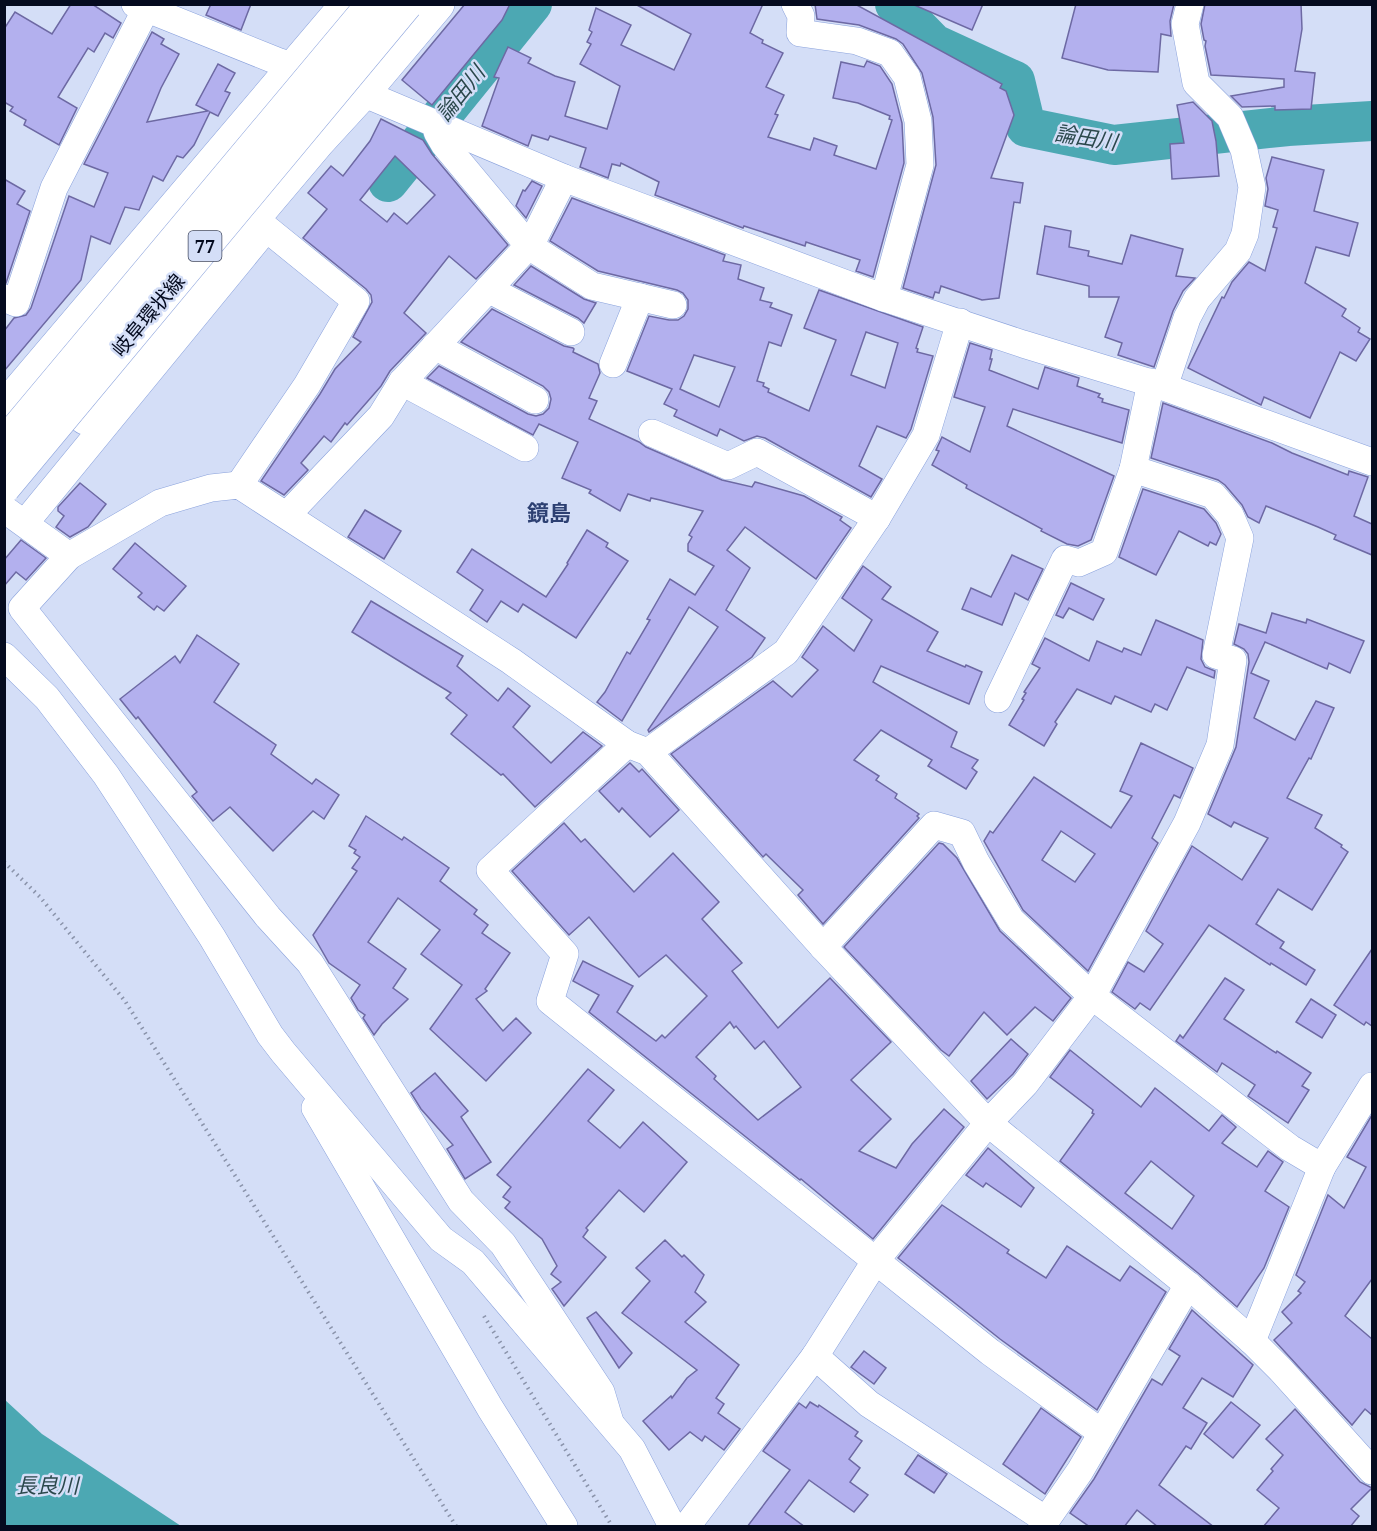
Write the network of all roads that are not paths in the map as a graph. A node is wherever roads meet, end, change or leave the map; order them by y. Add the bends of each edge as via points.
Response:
1 (347, 4) edge
2 (373, 4) edge
3 (406, 4) edge
4 (438, 4) edge
5 (795, 4) edge
6 (1190, 4) edge
7 (141, 7) edge
8 (194, 15) edge
9 (287, 63) junction
10 (363, 93) junction
11 (441, 127) junction
12 (564, 178) junction
13 (266, 228) junction
14 (529, 246) junction
15 (488, 289) junction
16 (640, 297) junction
17 (4, 298) edge
18 (884, 298) junction
19 (673, 305) dead end
20 (960, 322) junction
21 (571, 332) dead end
22 (435, 346) junction
23 (612, 364) dead end
24 (19, 379) edge
25 (402, 382) junction
26 (1158, 384) junction
27 (535, 400) dead end
28 (4, 408) edge
29 (652, 433) dead end
30 (4, 445) edge
31 (525, 448) dead end
32 (1372, 462) edge
33 (1133, 469) junction
34 (239, 486) junction
35 (4, 487) edge
36 (11, 515) edge
37 (287, 515) junction
38 (877, 518) junction
39 (69, 556) junction
40 (4, 656) edge
41 (998, 699) dead end
42 (638, 748) junction
43 (823, 947) junction
44 (1092, 996) junction
45 (283, 1052) junction
46 (1372, 1086) edge
47 (987, 1122) junction
48 (1322, 1167) junction
49 (876, 1260) junction
50 (1188, 1285) junction
51 (1252, 1341) junction
52 (815, 1356) junction
53 (610, 1422) junction
54 (1102, 1433) junction
55 (1372, 1472) edge
56 (1044, 1523) edge
57 (564, 1527) edge
58 (672, 1527) edge
59 (687, 1527) edge

1 - 9 main road, 77
2 - 30 main road, 岐阜環状線 / 77, bridge
3 - 35 main road, 岐阜環状線 / 77, bridge
4 - 10 main road, 77
5 - 18 street via 801,16 800,33 857,41 890,52 907,77 918,121 920,165
6 - 26 street via 1185,24 1196,83 1230,117 1244,150 1252,187 1245,234 1238,251 1197,299
7 - 8 street
7 - 17 street via 54,188 15,303
8 - 9 street
9 - 10 street
9 - 24 main road, 77
10 - 11 street
10 - 13 street via 328,152
10 - 36 main road, 77 via 85,418
11 - 12 street
11 - 14 street via 437,132 444,144
12 - 14 street
12 - 18 street
13 - 34 street via 356,301 307,386
13 - 36 street
14 - 15 street
14 - 16 street via 592,286
15 - 21 street
15 - 22 street
16 - 19 street
16 - 23 street
18 - 20 street
20 - 26 street
20 - 38 street via 926,435
22 - 25 street
22 - 27 street
24 - 28 main road, 77
25 - 31 street
25 - 37 street via 381,416
26 - 32 street
26 - 33 street
29 - 38 street via 728,466 757,452
33 - 41 street via 1104,552 1079,563 1065,559
33 - 44 street via 1209,492 1230,515 1240,538 1216,655 1233,660 1220,745 1187,823
34 - 37 street
34 - 39 street via 211,488 160,503
36 - 39 street
37 - 42 street
38 - 42 street via 786,652
39 - 53 street via 22,608 268,917 310,963 461,1201 503,1244 601,1392
40 - 45 street via 47,698 106,775
42 - 43 street
42 - 49 street via 490,870 565,954 550,1001
43 - 44 street via 934,825 962,833 1011,920
43 - 47 street
44 - 47 street via 1025,1084
44 - 48 street via 1290,1148
45 - 53 street via 441,1239 473,1262
45 - 57 street via 490,1408
46 - 48 street
47 - 49 street
47 - 50 street
48 - 51 street
49 - 52 street
49 - 54 street via 990,1352
50 - 51 street
50 - 54 street
51 - 55 street
52 - 56 street via 869,1404
52 - 59 street
53 - 58 street via 632,1449
54 - 56 street

